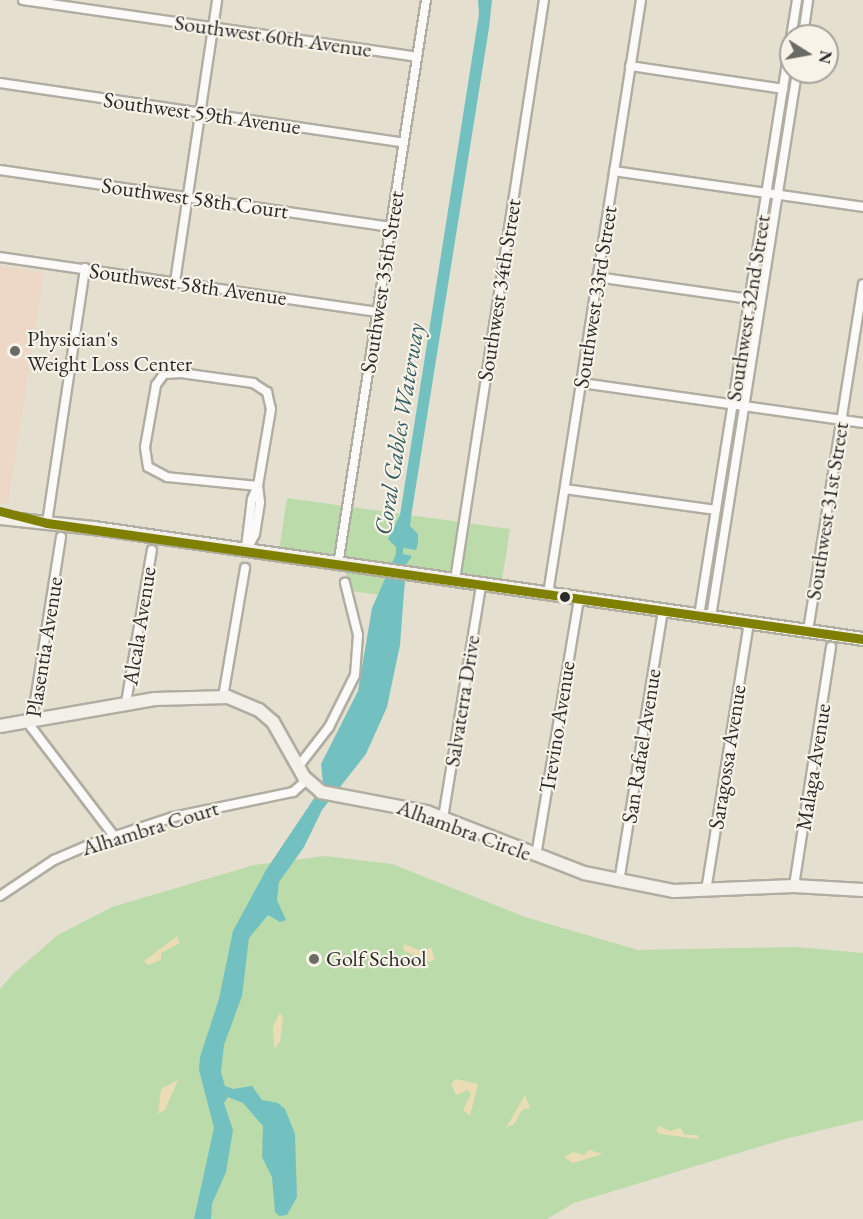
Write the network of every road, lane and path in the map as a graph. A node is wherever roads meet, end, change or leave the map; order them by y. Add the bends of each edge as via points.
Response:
1 (23, 0) edge
2 (217, 0) edge
3 (426, 0) edge
4 (544, 0) edge
5 (641, 0) edge
6 (797, 0) edge
7 (808, 0) edge
8 (805, 24) edge
9 (213, 27) junction
10 (417, 57) junction
11 (630, 66) junction
12 (0, 83) edge
13 (795, 84) edge
14 (783, 89) junction
15 (200, 112) junction
16 (404, 143) junction
17 (0, 170) edge
18 (614, 171) junction
19 (766, 194) junction
20 (778, 196) junction
21 (187, 197) junction
22 (863, 207) edge
23 (391, 227) junction
24 (0, 257) edge
25 (85, 268) junction
26 (597, 277) junction
27 (175, 282) junction
28 (863, 284) edge
29 (749, 299) junction
30 (377, 312) junction
31 (582, 383) junction
32 (733, 404) junction
33 (745, 406) junction
34 (842, 420) junction
35 (863, 423) edge
36 (258, 486) junction
37 (565, 489) junction
38 (716, 510) junction
39 (0, 511) edge
40 (6, 518) edge
41 (47, 523) junction
42 (62, 537) dead end
43 (152, 550) dead end
44 (246, 551) junction
45 (338, 565) junction
46 (245, 568) dead end
47 (454, 580) junction
48 (345, 583) dead end
49 (481, 585) junction
50 (548, 594) junction
51 (579, 598) junction
52 (663, 611) junction
53 (705, 616) junction
54 (748, 623) junction
55 (808, 631) junction
56 (863, 639) edge
57 (831, 647) dead end
58 (223, 697) junction
59 (126, 703) junction
60 (31, 722) junction
61 (0, 726) edge
62 (298, 766) junction
63 (307, 780) junction
64 (443, 818) junction
65 (114, 836) junction
66 (536, 856) junction
67 (619, 882) junction
68 (794, 886) junction
69 (863, 890) edge
70 (706, 891) junction
71 (0, 896) edge

1 - 9 street, Southwest 60th Avenue
2 - 9 street
3 - 10 street, Southwest 35th Street
4 - 47 street, Southwest 34th Street
5 - 11 street, Southwest 33rd Street
6 - 14 street, Southwest 32nd Street
7 - 8 street
9 - 10 street, Southwest 60th Avenue
9 - 15 street
10 - 16 street, Southwest 35th Street
11 - 14 street
11 - 18 street, Southwest 33rd Street
12 - 15 street, Southwest 59th Avenue
13 - 20 street, Southwest 32nd Street
14 - 19 street, Southwest 32nd Street
15 - 16 street, Southwest 59th Avenue
15 - 21 street
16 - 23 street, Southwest 35th Street
17 - 21 street, Southwest 58th Court
18 - 19 street
18 - 26 street, Southwest 33rd Street
19 - 20 street
19 - 29 street, Southwest 32nd Street
20 - 22 street
20 - 33 street, Southwest 32nd Street
21 - 23 street, Southwest 58th Court
21 - 27 street
23 - 30 street, Southwest 35th Street
24 - 25 street, Southwest 58th Avenue
25 - 27 street, Southwest 58th Avenue
25 - 41 street
26 - 29 street
26 - 31 street, Southwest 33rd Street
27 - 30 street, Southwest 58th Avenue
28 - 34 street, Southwest 31st Street
29 - 32 street, Southwest 32nd Street
30 - 45 street, Southwest 35th Street
31 - 32 street
31 - 37 street, Southwest 33rd Street
32 - 33 street
32 - 38 street, Southwest 32nd Street
33 - 34 street
33 - 53 street, Southwest 32nd Street
34 - 35 street
34 - 55 street, Southwest 31st Street
36 - 36 street via 271,409 267,392 253,383 178,372 162,376 155,388 146,438 148,467 167,477
36 - 44 street via 255,534
37 - 38 street
37 - 50 street, Southwest 33rd Street
38 - 53 street, Southwest 32nd Street
39 - 40 street
40 - 41 street
41 - 44 street
42 - 60 street, Plasentia Avenue
43 - 59 street, Alcala Avenue
44 - 45 street
45 - 47 street
46 - 58 street
47 - 49 street
48 - 62 street via 358,635 355,675 329,727
49 - 50 street
49 - 64 street, Salvaterra Drive
50 - 51 street
51 - 52 street
51 - 66 street, Trevino Avenue
52 - 53 street
52 - 67 street, San Rafael Avenue
53 - 54 street
54 - 55 street
54 - 70 street, Saragossa Avenue
55 - 56 street
57 - 68 street, Malaga Avenue
58 - 59 street, Alhambra Circle
58 - 62 street, Alhambra Circle via 254,708 273,722
59 - 60 street, Alhambra Circle
60 - 61 street, Alhambra Circle
60 - 65 street, Plasentia Avenue via 38,739
62 - 63 street, Alhambra Circle
63 - 64 street, Alhambra Circle via 334,796 395,803
63 - 65 street, Alhambra Court via 293,792 173,817
64 - 66 street, Alhambra Circle
65 - 71 street, Alhambra Court via 54,860
66 - 67 street, Alhambra Circle
67 - 70 street, Alhambra Circle via 674,891
68 - 69 street, Alhambra Circle
68 - 70 street, Alhambra Circle

